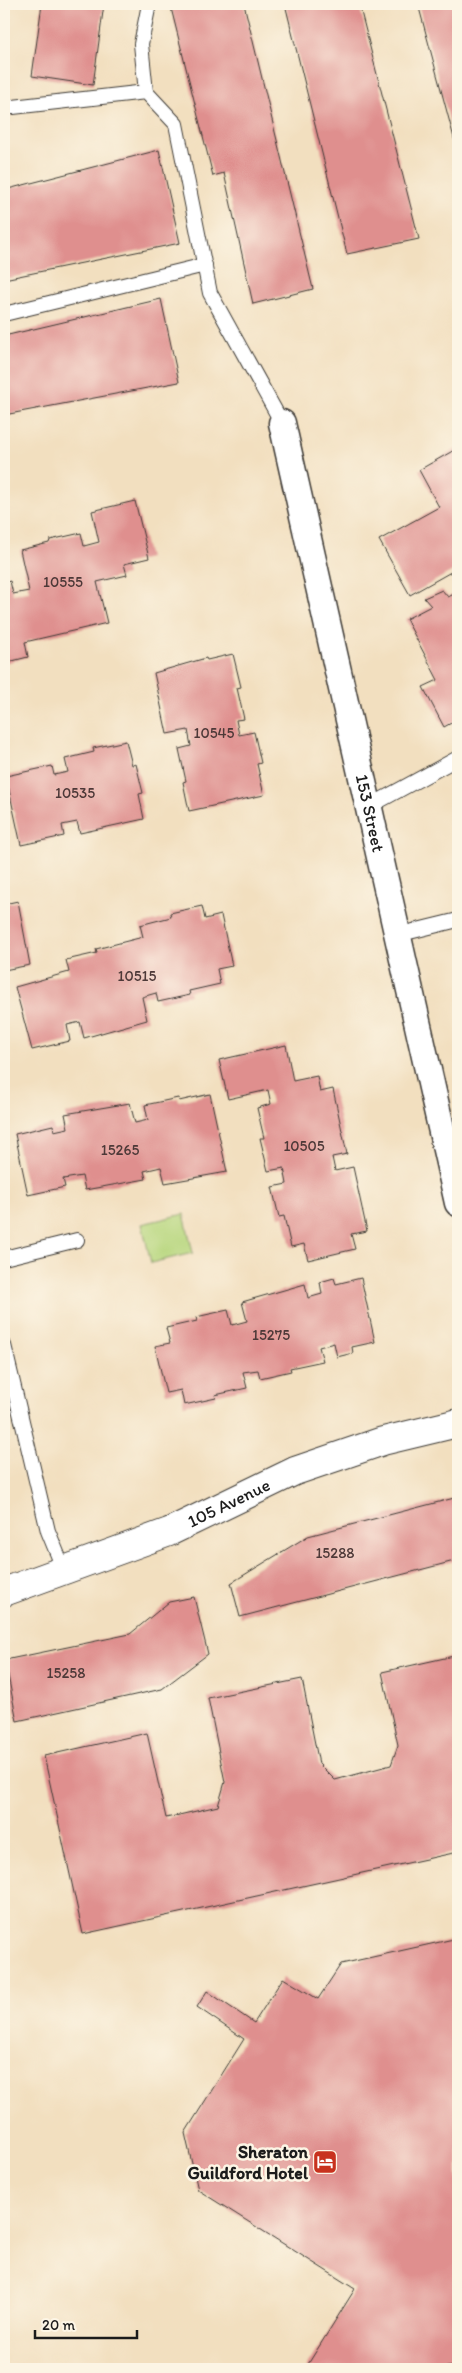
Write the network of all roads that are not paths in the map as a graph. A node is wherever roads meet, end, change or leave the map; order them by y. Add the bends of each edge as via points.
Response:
1 (149, 4) edge
2 (146, 92) junction
3 (4, 108) edge
4 (205, 265) junction
5 (4, 314) edge
6 (282, 422) joint
7 (458, 758) edge
8 (368, 807) junction
9 (458, 920) edge
10 (397, 935) junction
11 (458, 1203) edge
12 (77, 1240) dead end
13 (4, 1258) edge
14 (4, 1345) edge
15 (458, 1423) edge
16 (64, 1570) junction
17 (4, 1592) edge

1 - 2 lane via 141,44
2 - 3 lane
2 - 4 lane via 176,124
4 - 5 lane
4 - 6 lane via 210,293
6 - 8 street, 153 Street
7 - 8 lane
8 - 10 street, 153 Street
9 - 10 lane
10 - 11 street, 153 Street
12 - 13 lane
14 - 16 lane via 48,1532
15 - 16 street, 105 Avenue via 382,1441 295,1471 169,1532
16 - 17 street, 105 Avenue

